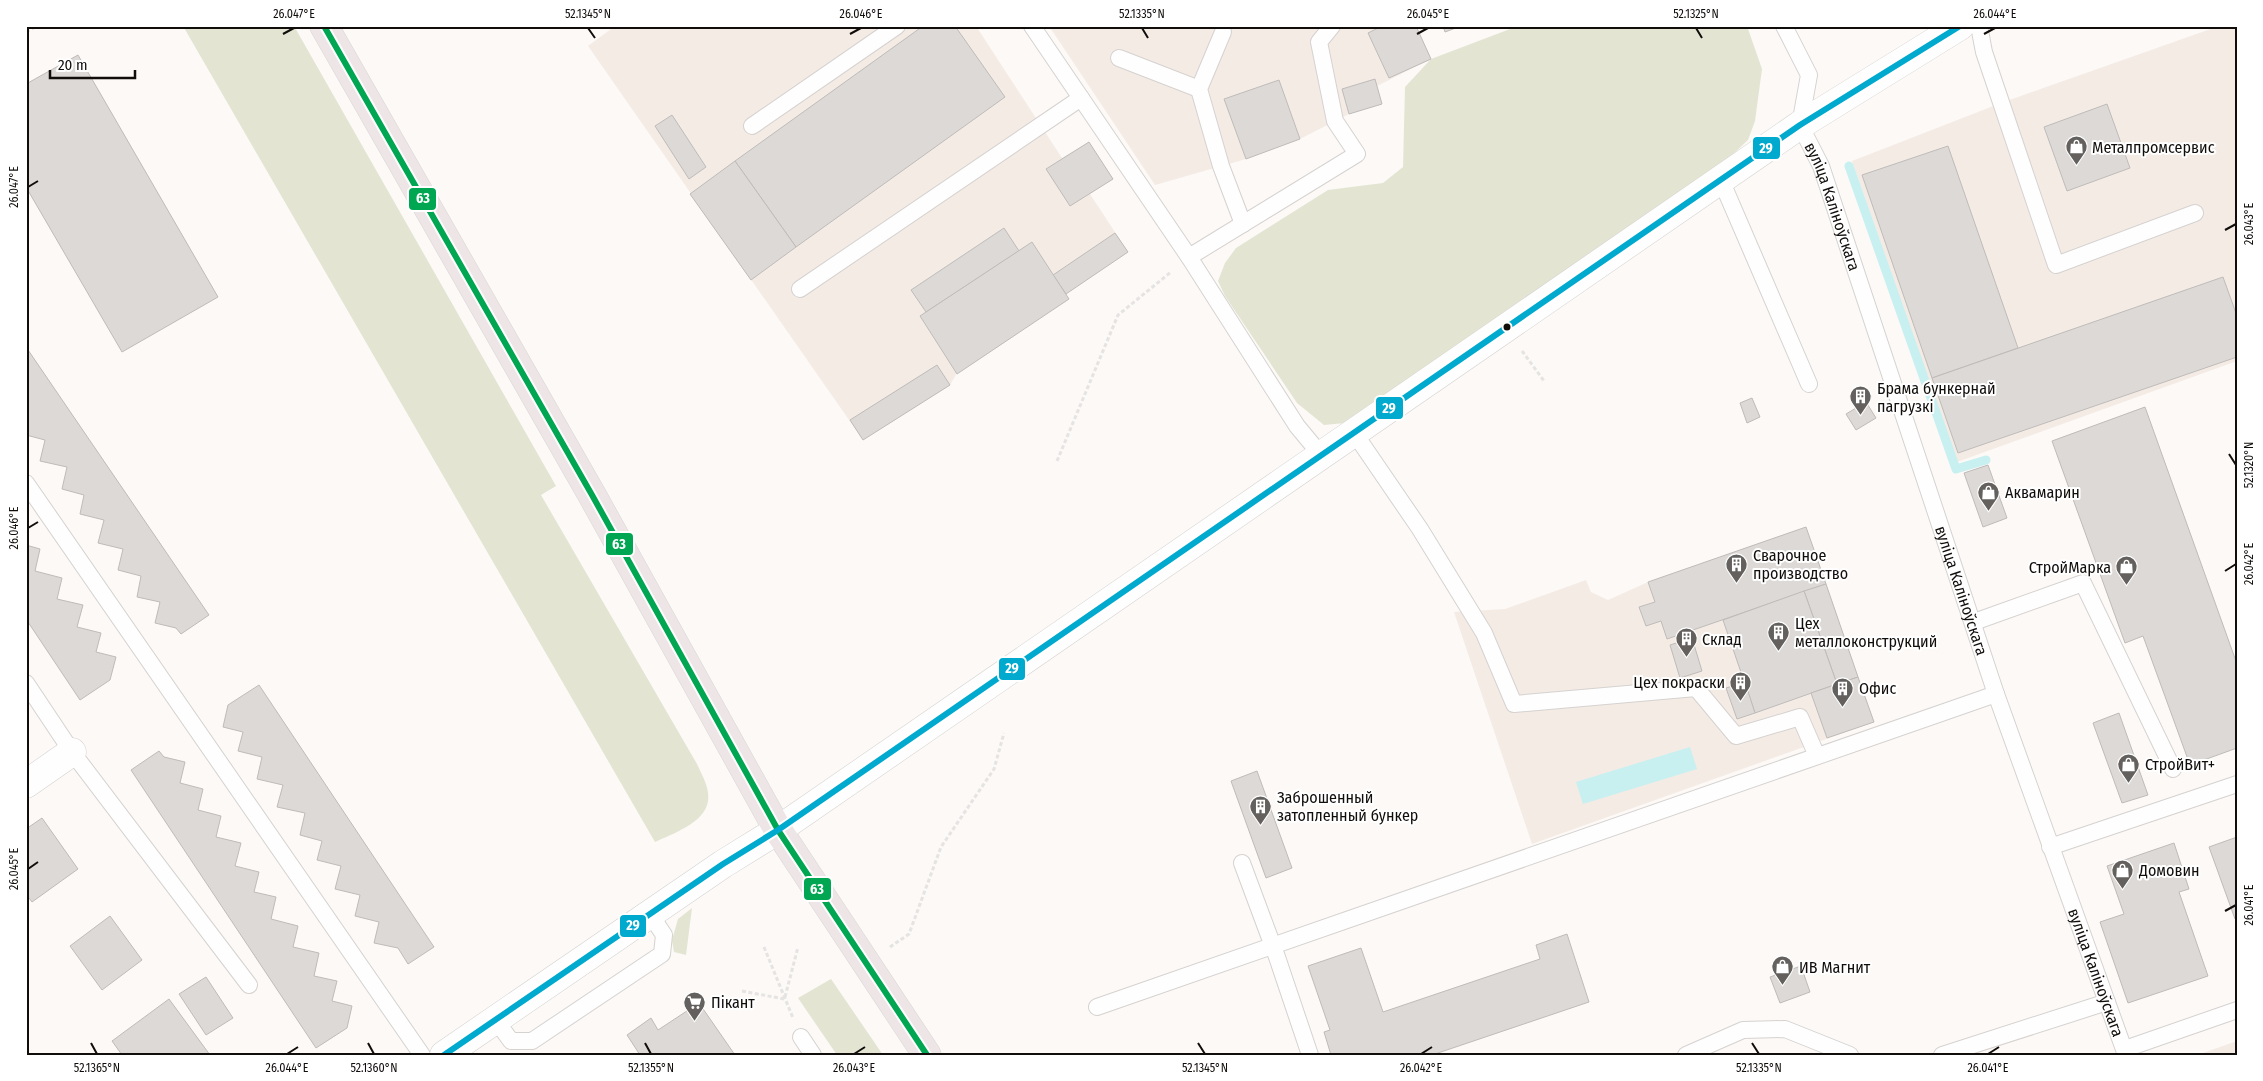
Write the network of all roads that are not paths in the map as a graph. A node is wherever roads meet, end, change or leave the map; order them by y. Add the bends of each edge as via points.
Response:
1 (324, 26) edge
2 (897, 26) edge
3 (1032, 26) edge
4 (1332, 26) edge
5 (1784, 26) edge
6 (1960, 26) edge
7 (1979, 26) edge
8 (1223, 32) dead end
9 (1119, 58) dead end
10 (1199, 89) junction
11 (1081, 98) junction
12 (1800, 125) junction
13 (752, 126) dead end
14 (1721, 180) junction
15 (2195, 213) dead end
16 (1243, 224) junction
17 (1189, 257) junction
18 (800, 289) dead end
19 (1809, 384) dead end
20 (1355, 434) junction
21 (1321, 455) junction
22 (26, 483) edge
23 (1974, 622) junction
24 (26, 683) edge
25 (1996, 694) junction
26 (72, 752) junction
27 (1817, 756) junction
28 (2173, 769) dead end
29 (26, 784) edge
30 (2237, 784) edge
31 (778, 830) junction
32 (2050, 847) junction
33 (1242, 863) dead end
34 (650, 914) junction
35 (1272, 945) junction
36 (249, 985) dead end
37 (2107, 1002) junction
38 (1097, 1006) dead end
39 (2237, 1010) edge
40 (495, 1019) junction
41 (801, 1037) dead end
42 (2126, 1052) edge
43 (422, 1055) edge
44 (444, 1055) edge
45 (814, 1055) edge
46 (927, 1055) edge
47 (1310, 1055) edge
48 (1686, 1055) edge
49 (1850, 1055) edge
50 (1942, 1055) edge

1 - 31 main road via 616,538
2 - 13 lane
3 - 11 lane
4 - 16 lane via 1319,42 1335,121 1357,154
5 - 12 lane via 1809,75
6 - 12 street, вуліца Каліноўскага
7 - 15 lane via 1984,52 2056,265
8 - 10 lane
9 - 10 lane
10 - 16 lane via 1221,166
11 - 17 lane
11 - 18 lane
12 - 14 street, вуліца Каліноўскага
12 - 23 lane, вуліца Каліноўскага via 1821,166
14 - 19 lane
14 - 20 street, вуліца Каліноўскага
16 - 17 lane
17 - 21 lane via 1297,426
20 - 21 street, вуліца Каліноўскага
20 - 27 lane via 1420,529 1484,633 1514,704 1696,688 1736,736 1800,717
21 - 31 street, вуліца Каліноўскага
22 - 43 lane
23 - 25 lane, вуліца Каліноўскага
23 - 28 lane via 2084,583
24 - 26 lane
25 - 27 lane
25 - 32 lane, вуліца Каліноўскага
26 - 29 street
26 - 36 lane
27 - 35 lane
30 - 32 lane
31 - 34 street, вуліца Каліноўскага
31 - 46 main road
32 - 37 lane, вуліца Каліноўскага
33 - 35 lane
34 - 40 street, вуліца Каліноўскага
34 - 40 lane via 664,934 662,954 532,1041 511,1041
35 - 38 lane
35 - 47 lane
37 - 42 lane, вуліца Каліноўскага
37 - 50 lane
39 - 42 lane
40 - 44 street, вуліца Каліноўскага
41 - 45 lane
48 - 49 lane via 1743,1030 1784,1030

